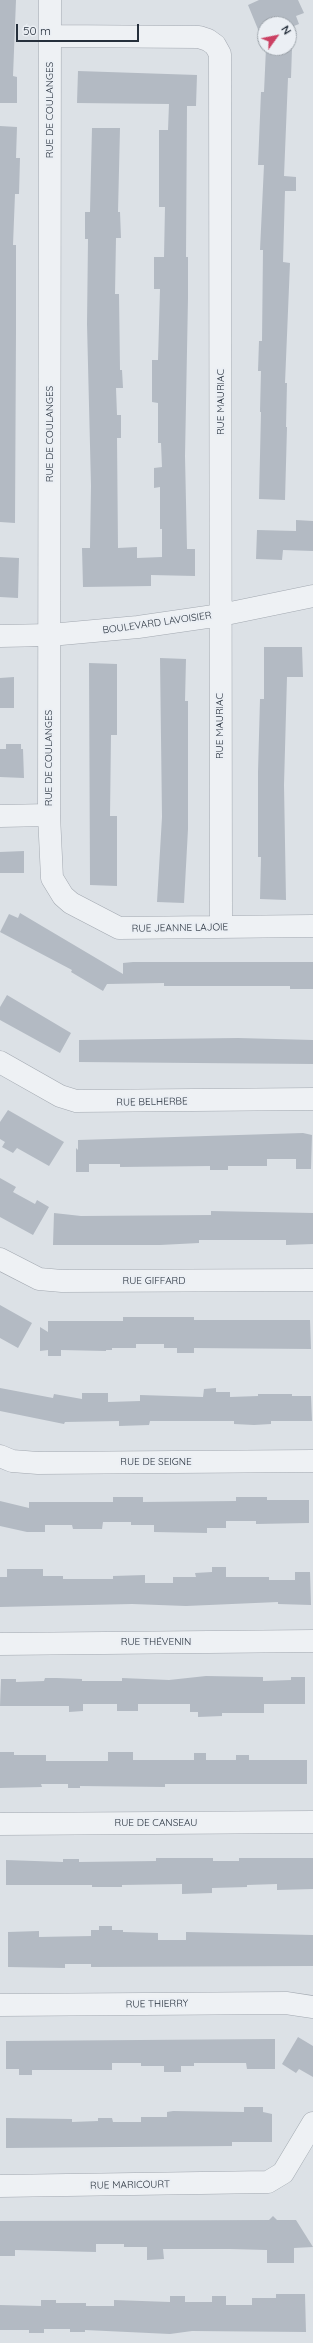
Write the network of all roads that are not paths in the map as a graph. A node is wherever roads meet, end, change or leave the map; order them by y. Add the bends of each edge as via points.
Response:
1 (50, 0) edge
2 (50, 36) junction
3 (313, 596) edge
4 (221, 615) junction
5 (50, 635) junction
6 (0, 636) edge
7 (49, 815) junction
8 (0, 816) edge
9 (50, 868) joint
10 (313, 926) edge
11 (221, 927) junction
12 (0, 1062) edge
13 (313, 1099) edge
14 (0, 1259) edge
15 (313, 1280) edge
16 (0, 1456) edge
17 (313, 1461) edge
18 (313, 1641) edge
19 (0, 1644) edge
20 (313, 1822) edge
21 (0, 1824) edge
22 (0, 2005) edge
23 (313, 2008) edge
24 (313, 2123) edge
25 (0, 2186) edge

1 - 2 street, RUE DE COULANGES
2 - 4 street, RUE MAURIAC via 199,37 208,40 220,54
2 - 5 street, RUE DE COULANGES
3 - 4 street, BOULEVARD LAVOISIER
4 - 5 street, BOULEVARD LAVOISIER via 138,627
4 - 11 street, RUE MAURIAC
5 - 6 street, BOULEVARD LAVOISIER
5 - 7 street, RUE DE COULANGES
7 - 8 street
7 - 9 street, RUE DE COULANGES
9 - 11 street, RUE JEANNE LAJOIE via 52,878 63,896 71,903 119,928
10 - 11 street, RUE JEANNE LAJOIE
12 - 13 street, RUE BELHERBE via 60,1096 76,1101
14 - 15 street, RUE GIFFARD via 39,1279 62,1281
16 - 17 street, RUE DE SEIGNE via 12,1461 38,1463
18 - 19 street, RUE THÉVENIN
20 - 21 street, RUE DE CANSEAU
22 - 23 street, RUE THIERRY via 286,2003 304,2004
24 - 25 street, RUE MARICOURT via 282,2173 276,2179 259,2183

